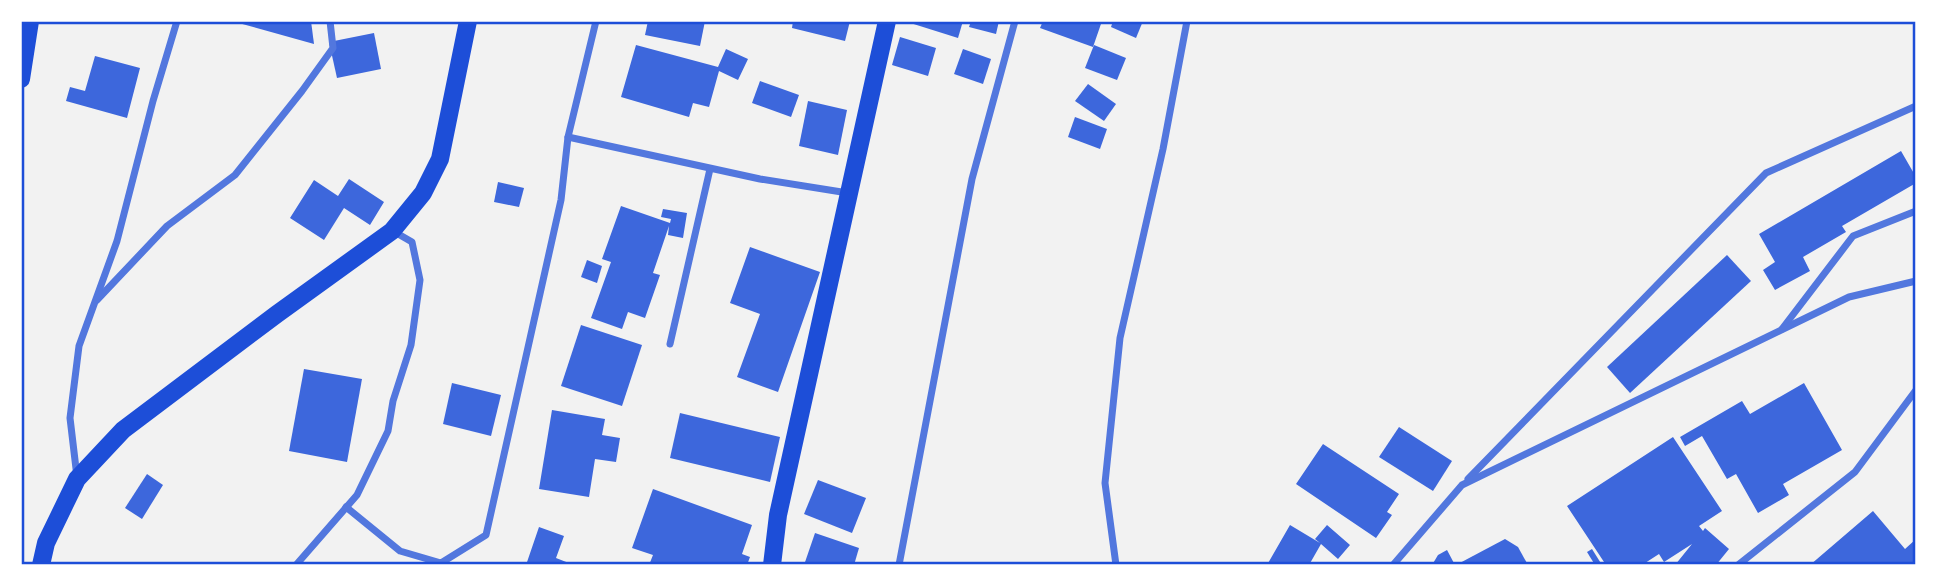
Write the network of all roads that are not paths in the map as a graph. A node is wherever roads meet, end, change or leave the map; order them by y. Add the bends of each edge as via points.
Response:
1 (30, 21) edge
2 (177, 21) edge
3 (330, 21) edge
4 (468, 21) edge
5 (596, 21) edge
6 (887, 21) edge
7 (1014, 21) edge
8 (1187, 21) edge
9 (21, 79) edge
10 (1916, 106) edge
11 (568, 137) junction
12 (710, 169) junction
13 (848, 193) junction
14 (1916, 211) edge
15 (392, 231) junction
16 (1916, 281) edge
17 (94, 303) junction
18 (1781, 330) junction
19 (670, 344) dead end
20 (1916, 390) edge
21 (77, 479) junction
22 (1462, 485) junction
23 (346, 507) junction
24 (41, 565) edge
25 (296, 565) edge
26 (772, 565) edge
27 (899, 565) edge
28 (1116, 565) edge
29 (1393, 565) edge
30 (1738, 565) edge

1 - 9 main road
2 - 17 street via 117,241
3 - 17 street via 333,48 236,175 167,226
4 - 15 main road via 440,159 423,193
5 - 11 street
6 - 13 main road
7 - 27 street via 972,180
8 - 28 street via 1120,338 1105,483
10 - 22 street via 1766,173
11 - 12 street
11 - 23 street via 561,200 486,536 441,563 400,551
12 - 13 street
12 - 19 street
13 - 26 main road via 778,515
14 - 18 street via 1853,236
15 - 21 main road via 123,430
15 - 23 street via 412,242 420,279 411,345 388,431 357,495
16 - 18 street via 1849,298
17 - 21 street via 79,346 70,418
18 - 22 street
20 - 30 street via 1855,472
21 - 24 main road via 46,543
22 - 29 street
23 - 25 street

